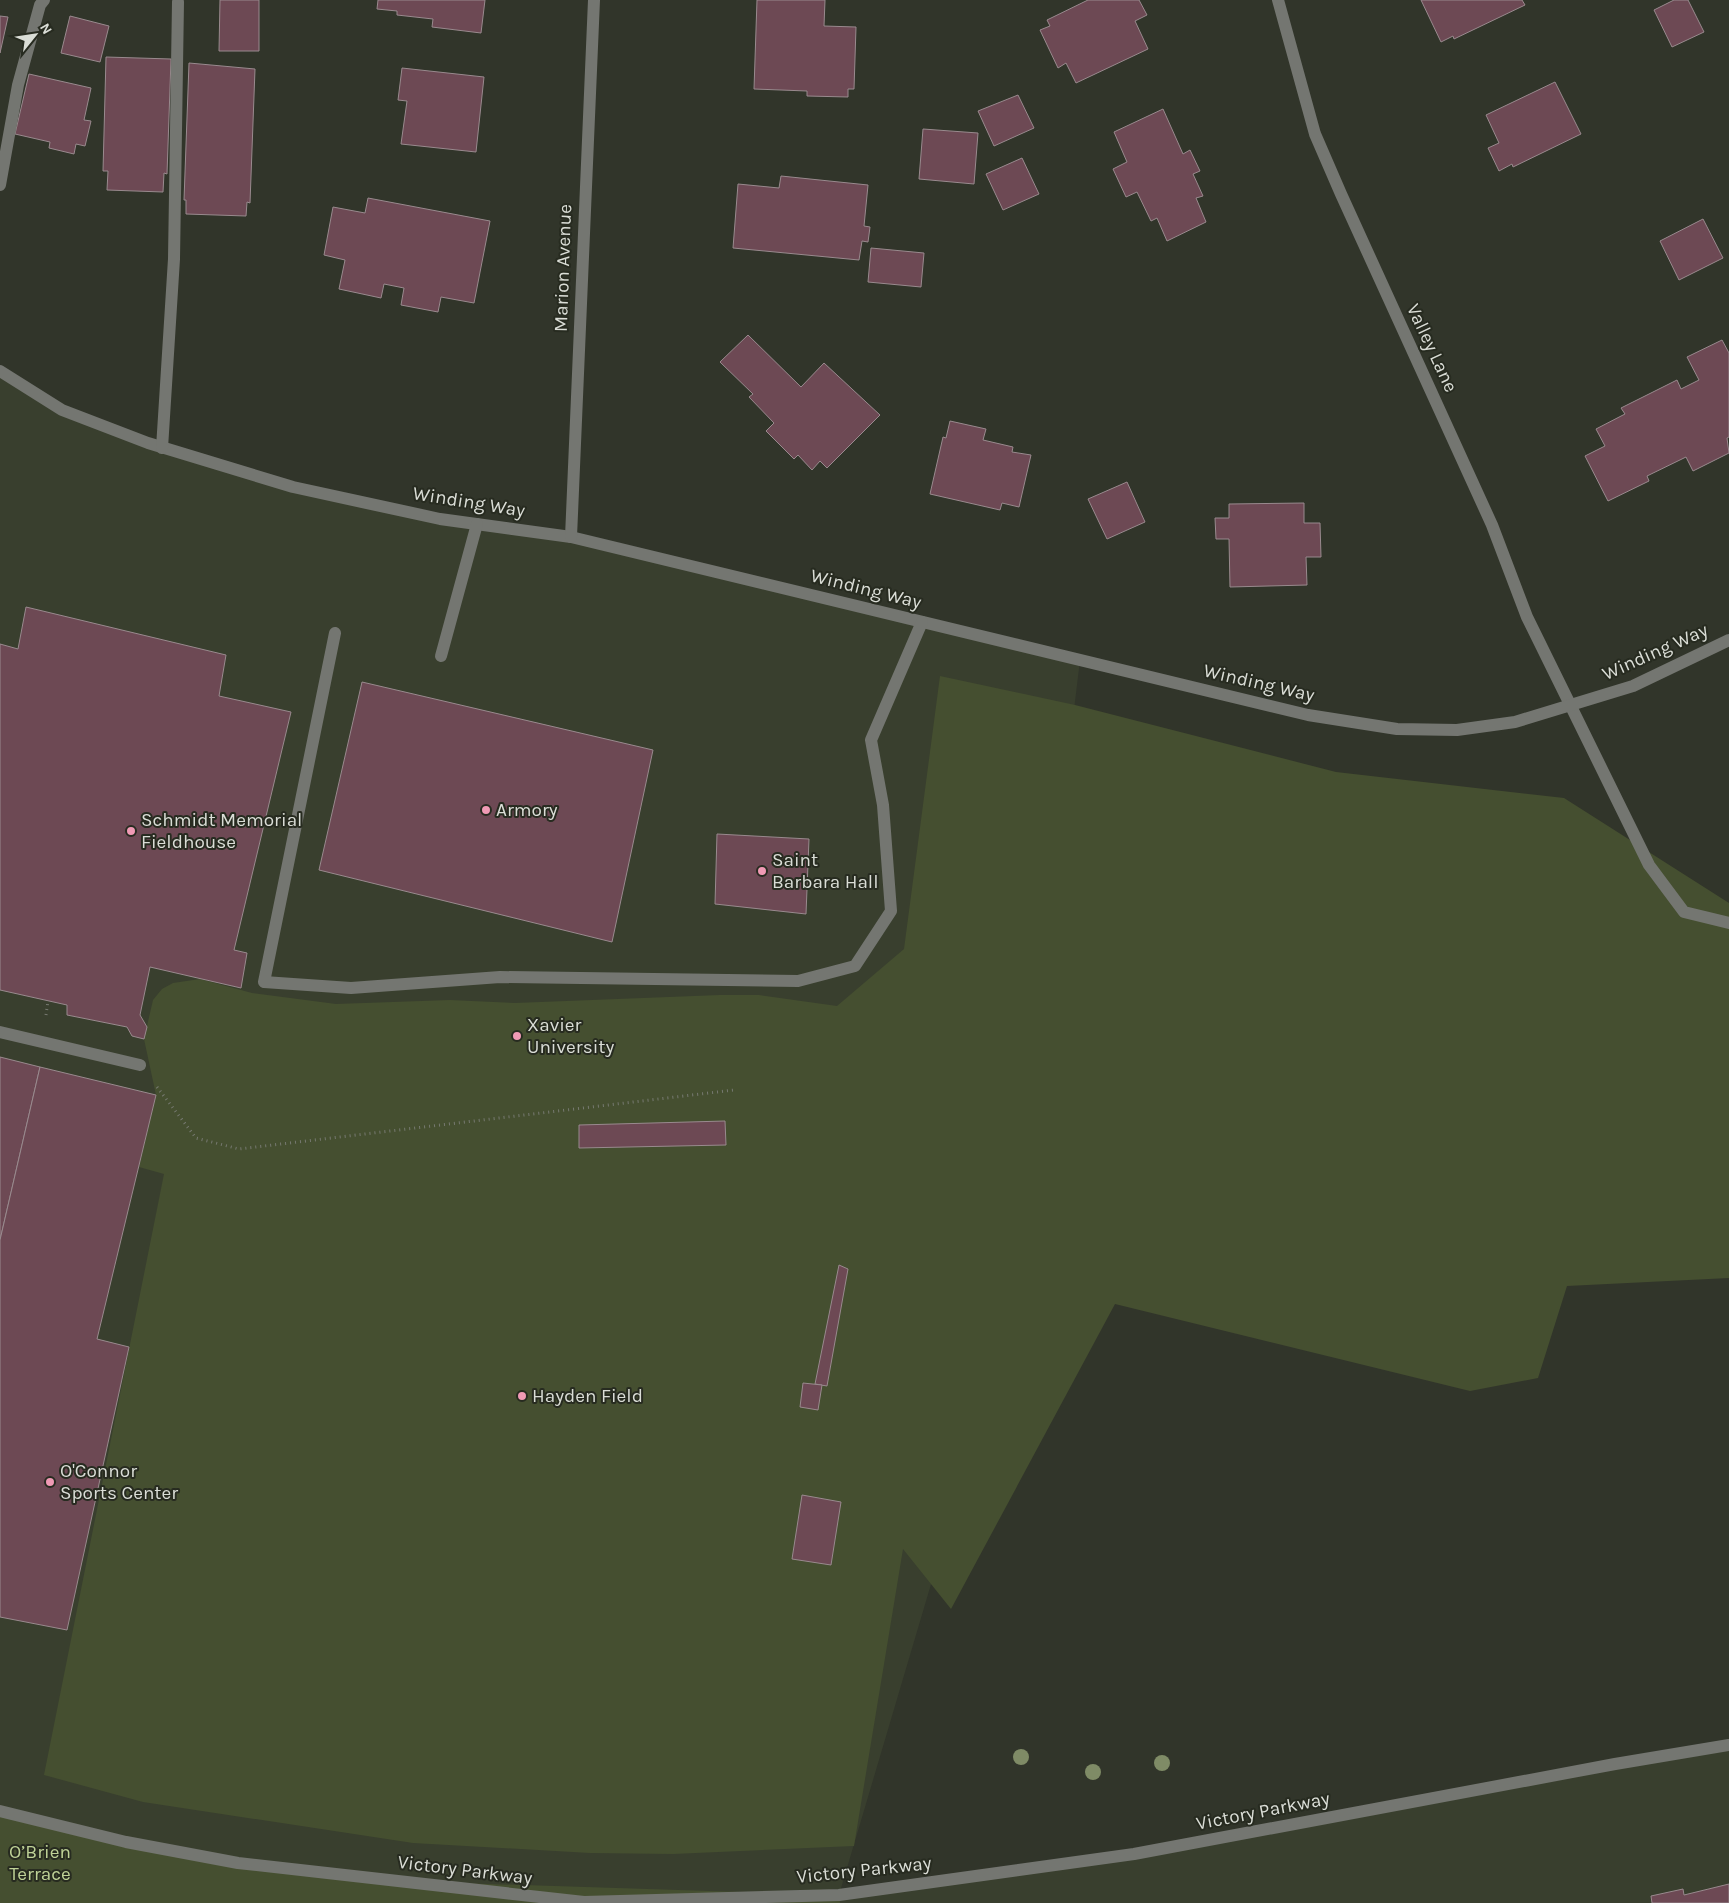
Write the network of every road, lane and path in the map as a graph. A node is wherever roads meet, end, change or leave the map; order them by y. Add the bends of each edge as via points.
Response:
1 (44, 0) edge
2 (594, 0) edge
3 (1278, 0) edge
4 (178, 2) dead end
5 (0, 185) edge
6 (0, 371) edge
7 (162, 448) junction
8 (477, 524) junction
9 (570, 537) junction
10 (922, 622) junction
11 (335, 633) dead end
12 (1729, 640) edge
13 (441, 656) dead end
14 (1571, 705) junction
15 (1729, 923) edge
16 (0, 1032) edge
17 (140, 1065) joint
18 (734, 1090) dead end
19 (1729, 1745) edge
20 (0, 1811) edge
21 (839, 1899) edge

1 - 5 street via 18,85
2 - 9 street, Marion Avenue
3 - 14 street, Valley Lane via 1315,134 1492,525 1527,617
4 - 7 street via 174,259
6 - 7 street, Winding Way via 62,410
7 - 8 street, Winding Way via 293,487
8 - 9 street, Winding Way
8 - 13 street
9 - 10 street, Winding Way
10 - 11 street via 871,740 883,805 891,911 855,966 798,980 500,977 351,988 264,982
10 - 14 street, Winding Way via 1308,715 1397,728 1457,730 1515,722
12 - 14 street, Winding Way via 1633,686
14 - 15 street, Valley Lane via 1649,865 1684,912
16 - 17 street
17 - 18 path via 196,1138 239,1149
19 - 21 street, Victory Parkway via 1134,1854
20 - 21 street, Victory Parkway via 126,1842 238,1863 584,1902

